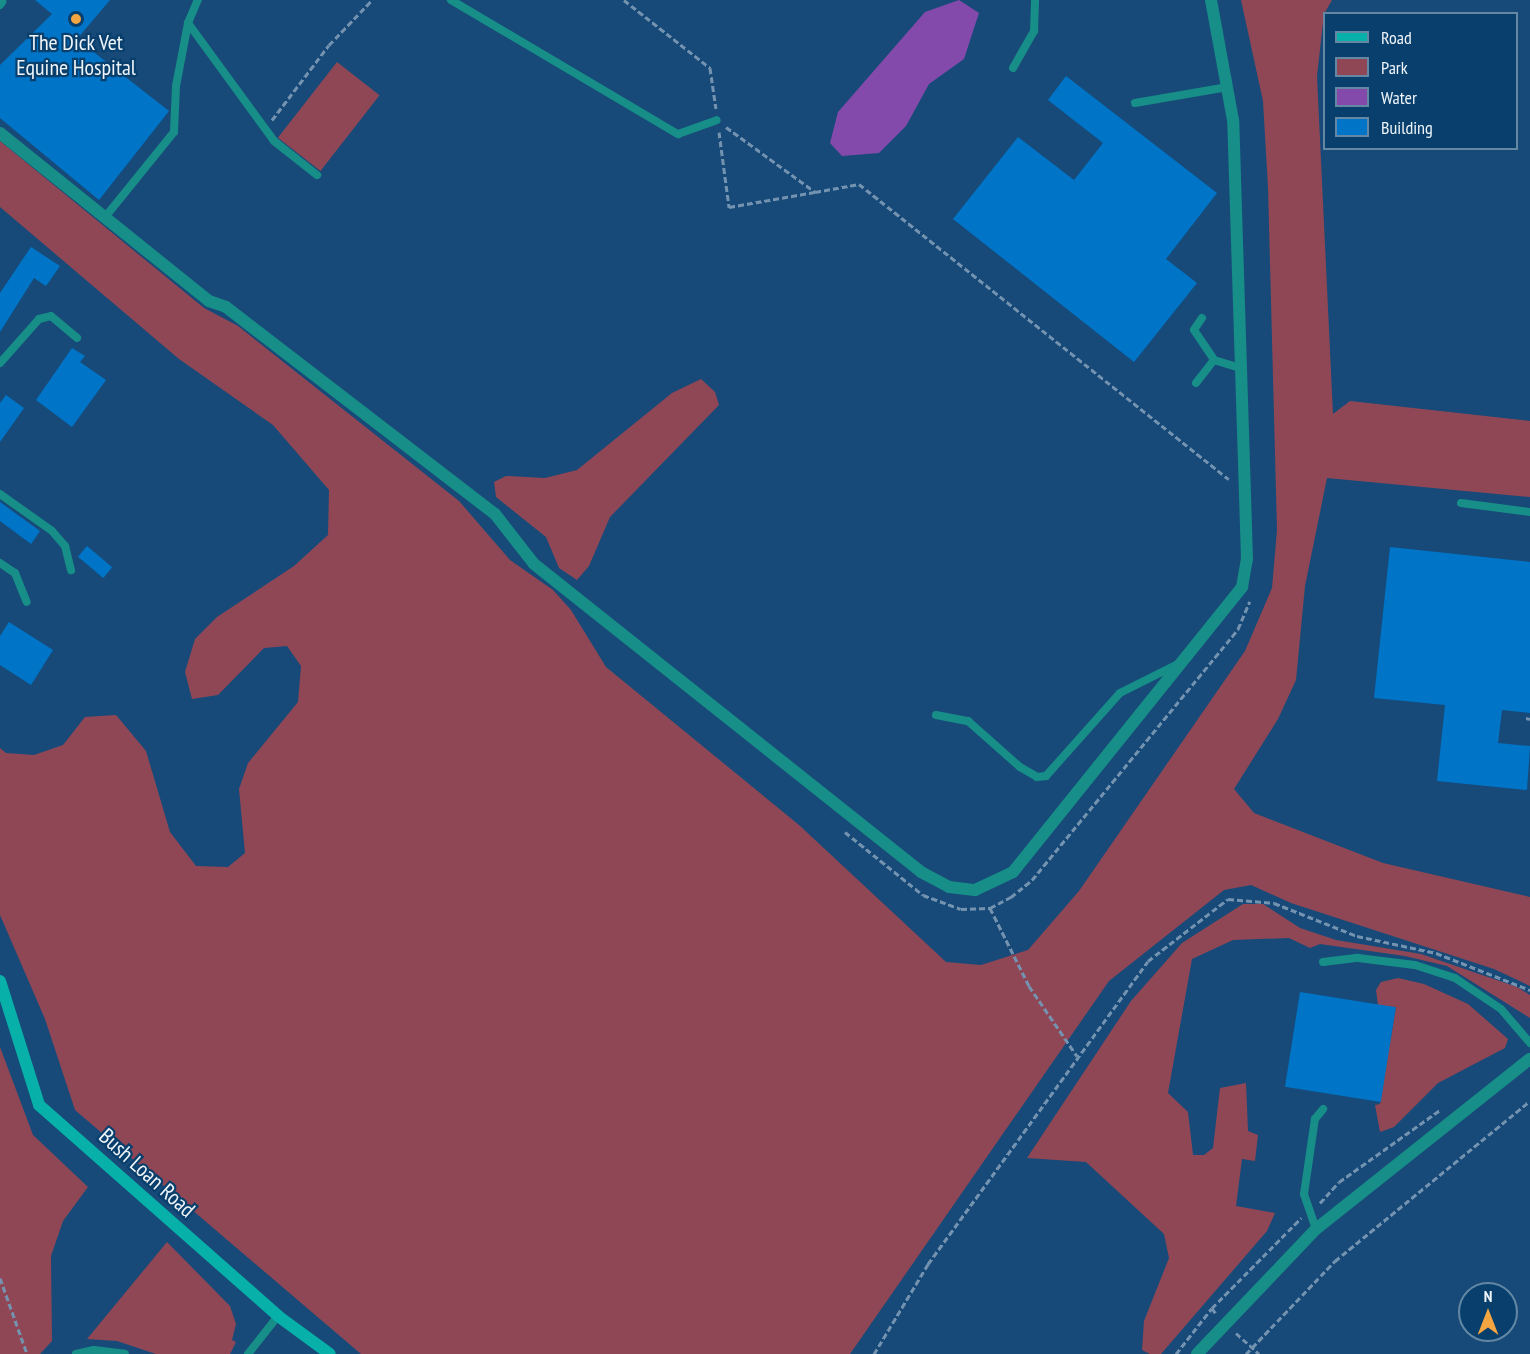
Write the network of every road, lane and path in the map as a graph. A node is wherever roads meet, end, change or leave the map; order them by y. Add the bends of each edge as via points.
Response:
1 (198, 0) edge
2 (372, 0) edge
3 (451, 0) edge
4 (624, 0) edge
5 (1035, 0) edge
6 (1211, 0) edge
7 (188, 23) junction
8 (1013, 68) dead end
9 (1228, 87) junction
10 (1136, 103) dead end
11 (717, 120) junction
12 (266, 126) junction
13 (0, 134) edge
14 (317, 175) dead end
15 (815, 192) junction
16 (106, 216) junction
17 (1203, 318) dead end
18 (77, 338) dead end
19 (1214, 360) junction
20 (0, 363) edge
21 (1241, 368) junction
22 (1196, 382) dead end
23 (1242, 483) junction
24 (0, 494) edge
25 (1461, 503) dead end
26 (1530, 512) edge
27 (0, 563) edge
28 (71, 570) dead end
29 (1252, 597) dead end
30 (27, 603) dead end
31 (1187, 660) junction
32 (936, 715) dead end
33 (840, 828) dead end
34 (990, 908) junction
35 (1323, 962) dead end
36 (0, 981) edge
37 (1530, 990) edge
38 (1530, 1043) edge
39 (1077, 1056) junction
40 (1530, 1059) edge
41 (1530, 1101) edge
42 (1323, 1109) dead end
43 (1442, 1109) dead end
44 (1308, 1212) junction
45 (1316, 1229) junction
46 (0, 1278) edge
47 (1212, 1308) dead end
48 (278, 1316) junction
49 (1225, 1323) junction
50 (1251, 1347) junction
51 (27, 1354) edge
52 (76, 1354) edge
53 (125, 1354) edge
54 (248, 1354) edge
55 (330, 1354) edge
56 (873, 1354) edge
57 (1197, 1354) edge
58 (1246, 1354) edge
59 (1259, 1354) edge

1 - 7 lane
2 - 12 path via 329,45
3 - 11 lane via 678,134
4 - 11 path via 710,68
5 - 8 lane via 1034,31
6 - 9 street
7 - 12 lane
7 - 16 lane via 174,132
9 - 10 lane
9 - 21 street via 1233,120
11 - 15 path
11 - 15 path via 729,207
12 - 14 lane via 274,141
13 - 16 street
15 - 23 path via 859,184 1233,483
16 - 31 street via 209,301 226,307 495,514 534,564 921,872 949,887 975,890 998,883 1013,872
17 - 19 lane via 1194,330
18 - 20 lane via 51,316 39,319
19 - 21 lane
19 - 22 lane
21 - 23 street
23 - 31 street via 1247,559 1242,587
24 - 28 lane via 52,531 65,546
25 - 26 lane
27 - 30 lane via 15,573
29 - 34 path via 1238,629 1032,880
31 - 32 lane via 1120,693 1046,776 1037,777 1020,767 968,721
33 - 34 path via 923,895 961,909
34 - 39 path via 1029,986
35 - 38 lane via 1358,958 1415,965 1455,978 1501,1009
36 - 48 street, Bush Loan Road via 39,1105
37 - 39 path via 1436,953 1357,936 1274,903 1228,899 1148,961
39 - 56 path via 928,1264
40 - 45 street
41 - 50 path via 1335,1261
42 - 44 lane via 1315,1119 1308,1161 1304,1194
43 - 44 path via 1339,1182
44 - 45 lane
44 - 47 path
45 - 49 street
46 - 51 path
48 - 54 lane
48 - 55 street, Bush Loan Road
49 - 50 path
49 - 57 street
50 - 58 path
50 - 59 path
52 - 53 lane via 94,1350

